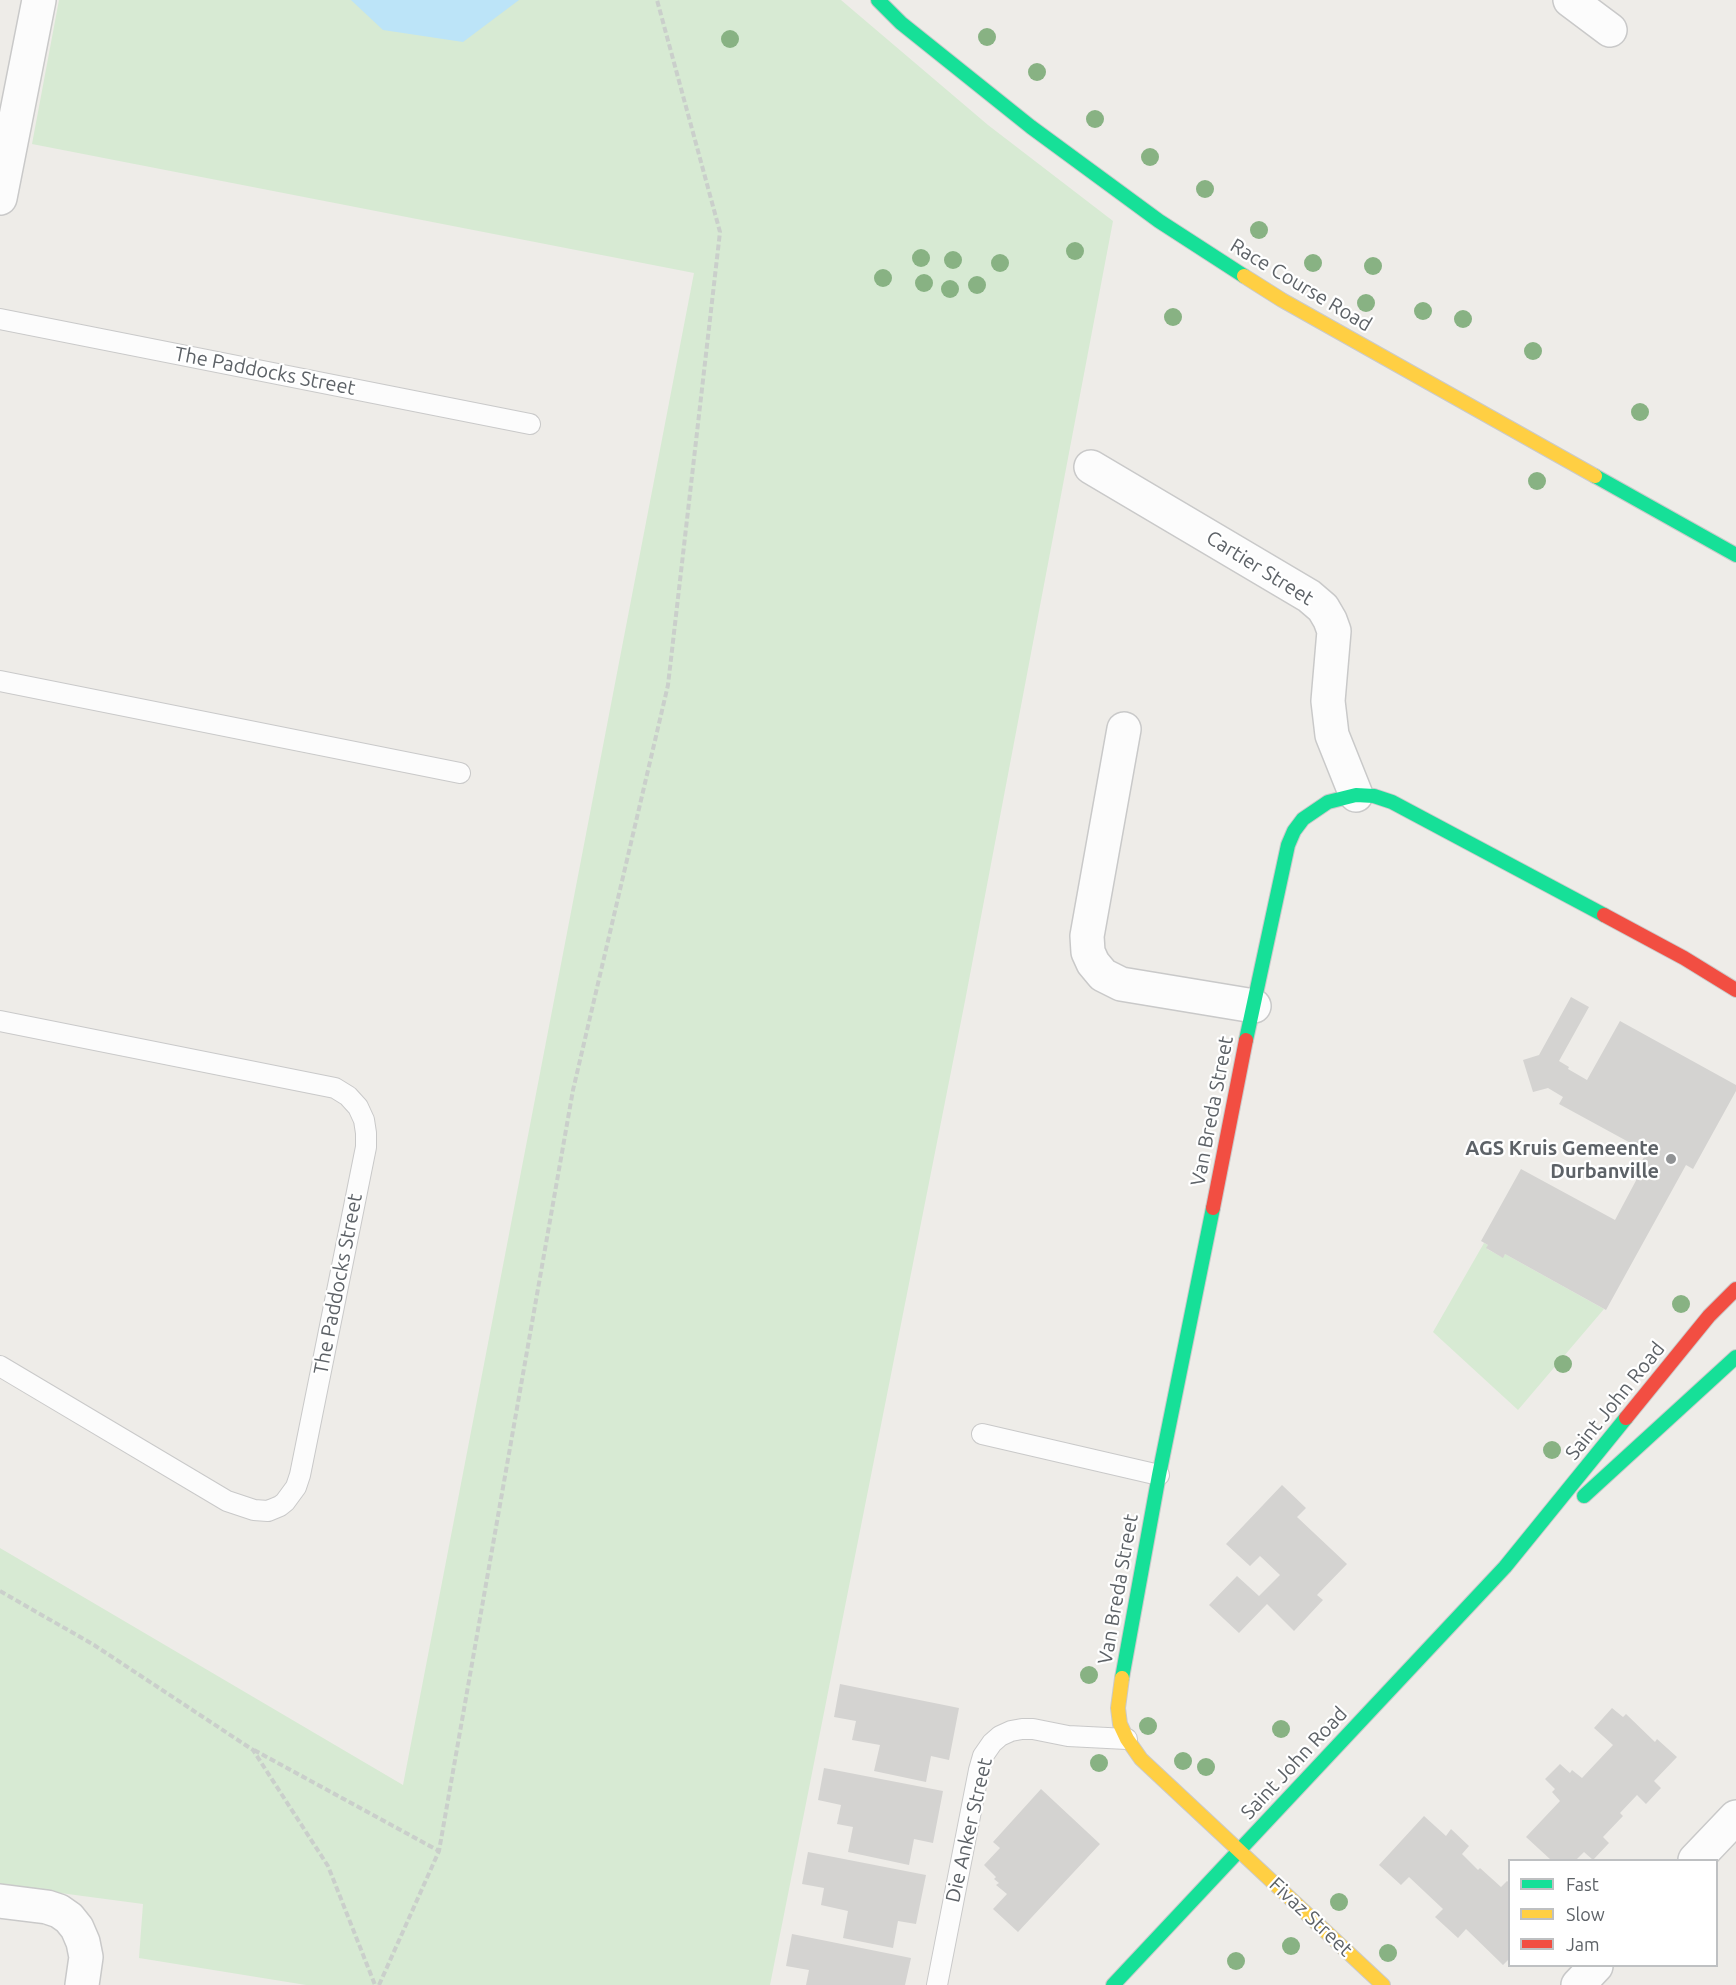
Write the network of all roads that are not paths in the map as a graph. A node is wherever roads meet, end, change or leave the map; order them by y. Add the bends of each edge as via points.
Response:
1 (39, 0) edge
2 (878, 0) edge
3 (1570, 0) edge
4 (1610, 30) dead end
5 (0, 198) edge
6 (0, 319) edge
7 (530, 424) dead end
8 (1091, 467) dead end
9 (1736, 555) edge
10 (0, 681) edge
11 (1124, 729) dead end
12 (460, 773) dead end
13 (1356, 795) junction
14 (1735, 987) edge
15 (1254, 1006) junction
16 (0, 1021) edge
17 (1736, 1289) edge
18 (1736, 1357) edge
19 (0, 1366) edge
20 (982, 1434) dead end
21 (1159, 1475) junction
22 (1505, 1567) junction
23 (1126, 1739) junction
24 (1736, 1817) edge
25 (1239, 1850) junction
26 (1696, 1859) edge
27 (0, 1901) edge
28 (1594, 1967) edge
29 (82, 1985) edge
30 (937, 1985) edge
31 (1113, 1985) edge
32 (1383, 1985) edge
33 (1578, 1985) edge

1 - 5 street
2 - 9 main road, Race Course Road via 901,23 1031,127 1169,227 1282,300
3 - 4 street
6 - 7 lane, The Paddocks Street
8 - 13 street, Cartier Street via 1323,608 1334,632 1328,701 1332,735
10 - 12 lane
11 - 15 street via 1087,936 1088,952 1103,975 1120,984
13 - 14 main road, Van Breda Street via 1392,802
13 - 15 main road, Van Breda Street via 1328,802 1294,831
15 - 21 main road, Van Breda Street
16 - 19 lane, The Paddocks Street via 335,1088 358,1107 366,1133 300,1475 296,1487 280,1506 254,1510 227,1501
17 - 22 main road, Saint John Road via 1709,1316
18 - 22 main road, Saint John Road
20 - 21 lane
21 - 23 main road, Van Breda Street via 1119,1693 1120,1724
22 - 25 main road, Saint John Road
23 - 25 main road, Van Breda Street via 1141,1759
23 - 30 lane, Die Anker Street via 1022,1729 992,1743 979,1770
24 - 26 street
25 - 31 main road, Saint John Road
25 - 32 main road, Fivaz Street
27 - 29 street via 47,1907 69,1918 83,1942 86,1958
28 - 33 street

